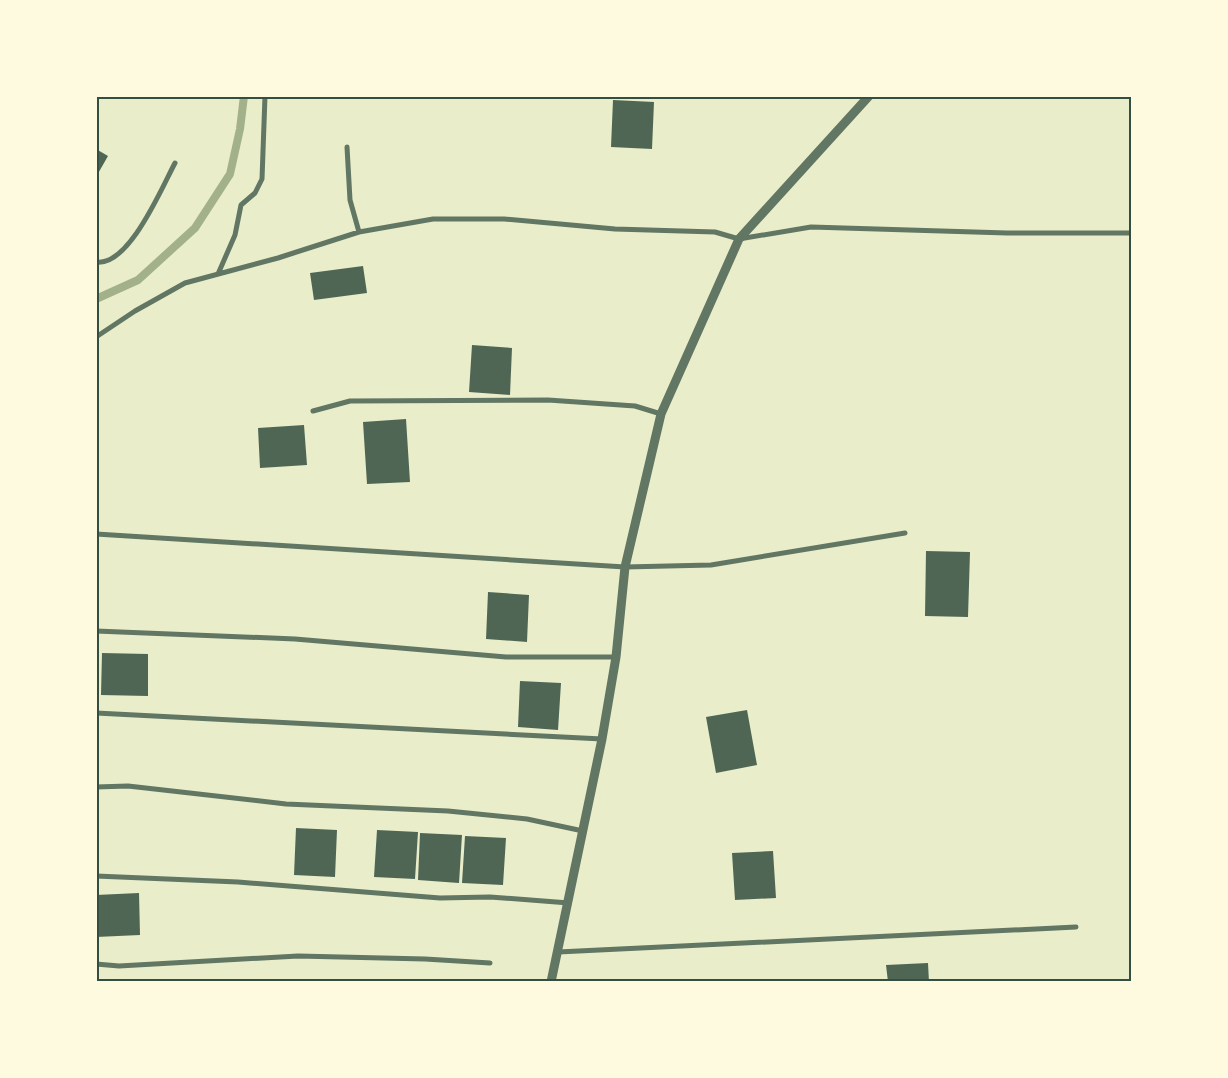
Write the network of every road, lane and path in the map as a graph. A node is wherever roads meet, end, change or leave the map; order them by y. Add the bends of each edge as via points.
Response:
1 (264, 96) edge
2 (869, 96) edge
3 (347, 147) dead end
4 (175, 163) dead end
5 (359, 232) junction
6 (1132, 233) edge
7 (739, 239) junction
8 (96, 262) edge
9 (218, 274) junction
10 (96, 337) edge
11 (313, 410) dead end
12 (661, 414) junction
13 (905, 533) dead end
14 (96, 534) edge
15 (625, 567) junction
16 (96, 631) edge
17 (616, 657) junction
18 (96, 713) edge
19 (602, 739) junction
20 (96, 787) edge
21 (584, 832) junction
22 (96, 876) edge
23 (569, 903) junction
24 (1076, 927) dead end
25 (558, 952) junction
26 (490, 963) dead end
27 (96, 964) edge
28 (551, 982) edge

1 - 9 street via 262,179 255,193 241,205 235,235
2 - 7 street
3 - 5 street via 350,200
4 - 8 street via 124,251 102,263
5 - 7 street via 433,219 504,219 615,229 715,232
5 - 9 street
6 - 7 street via 811,227
7 - 12 street
9 - 10 street via 185,283
11 - 12 street via 350,401 548,400 635,406
12 - 15 street
13 - 15 street via 711,565
14 - 15 street
15 - 17 street
16 - 17 street via 295,640 506,656
17 - 19 street
18 - 19 street
19 - 21 street
20 - 21 street via 128,786 286,804 448,811 527,819
21 - 23 street
22 - 23 street via 248,882 440,898 490,897
23 - 25 street
24 - 25 street
25 - 28 street
26 - 27 street via 298,956 120,966

